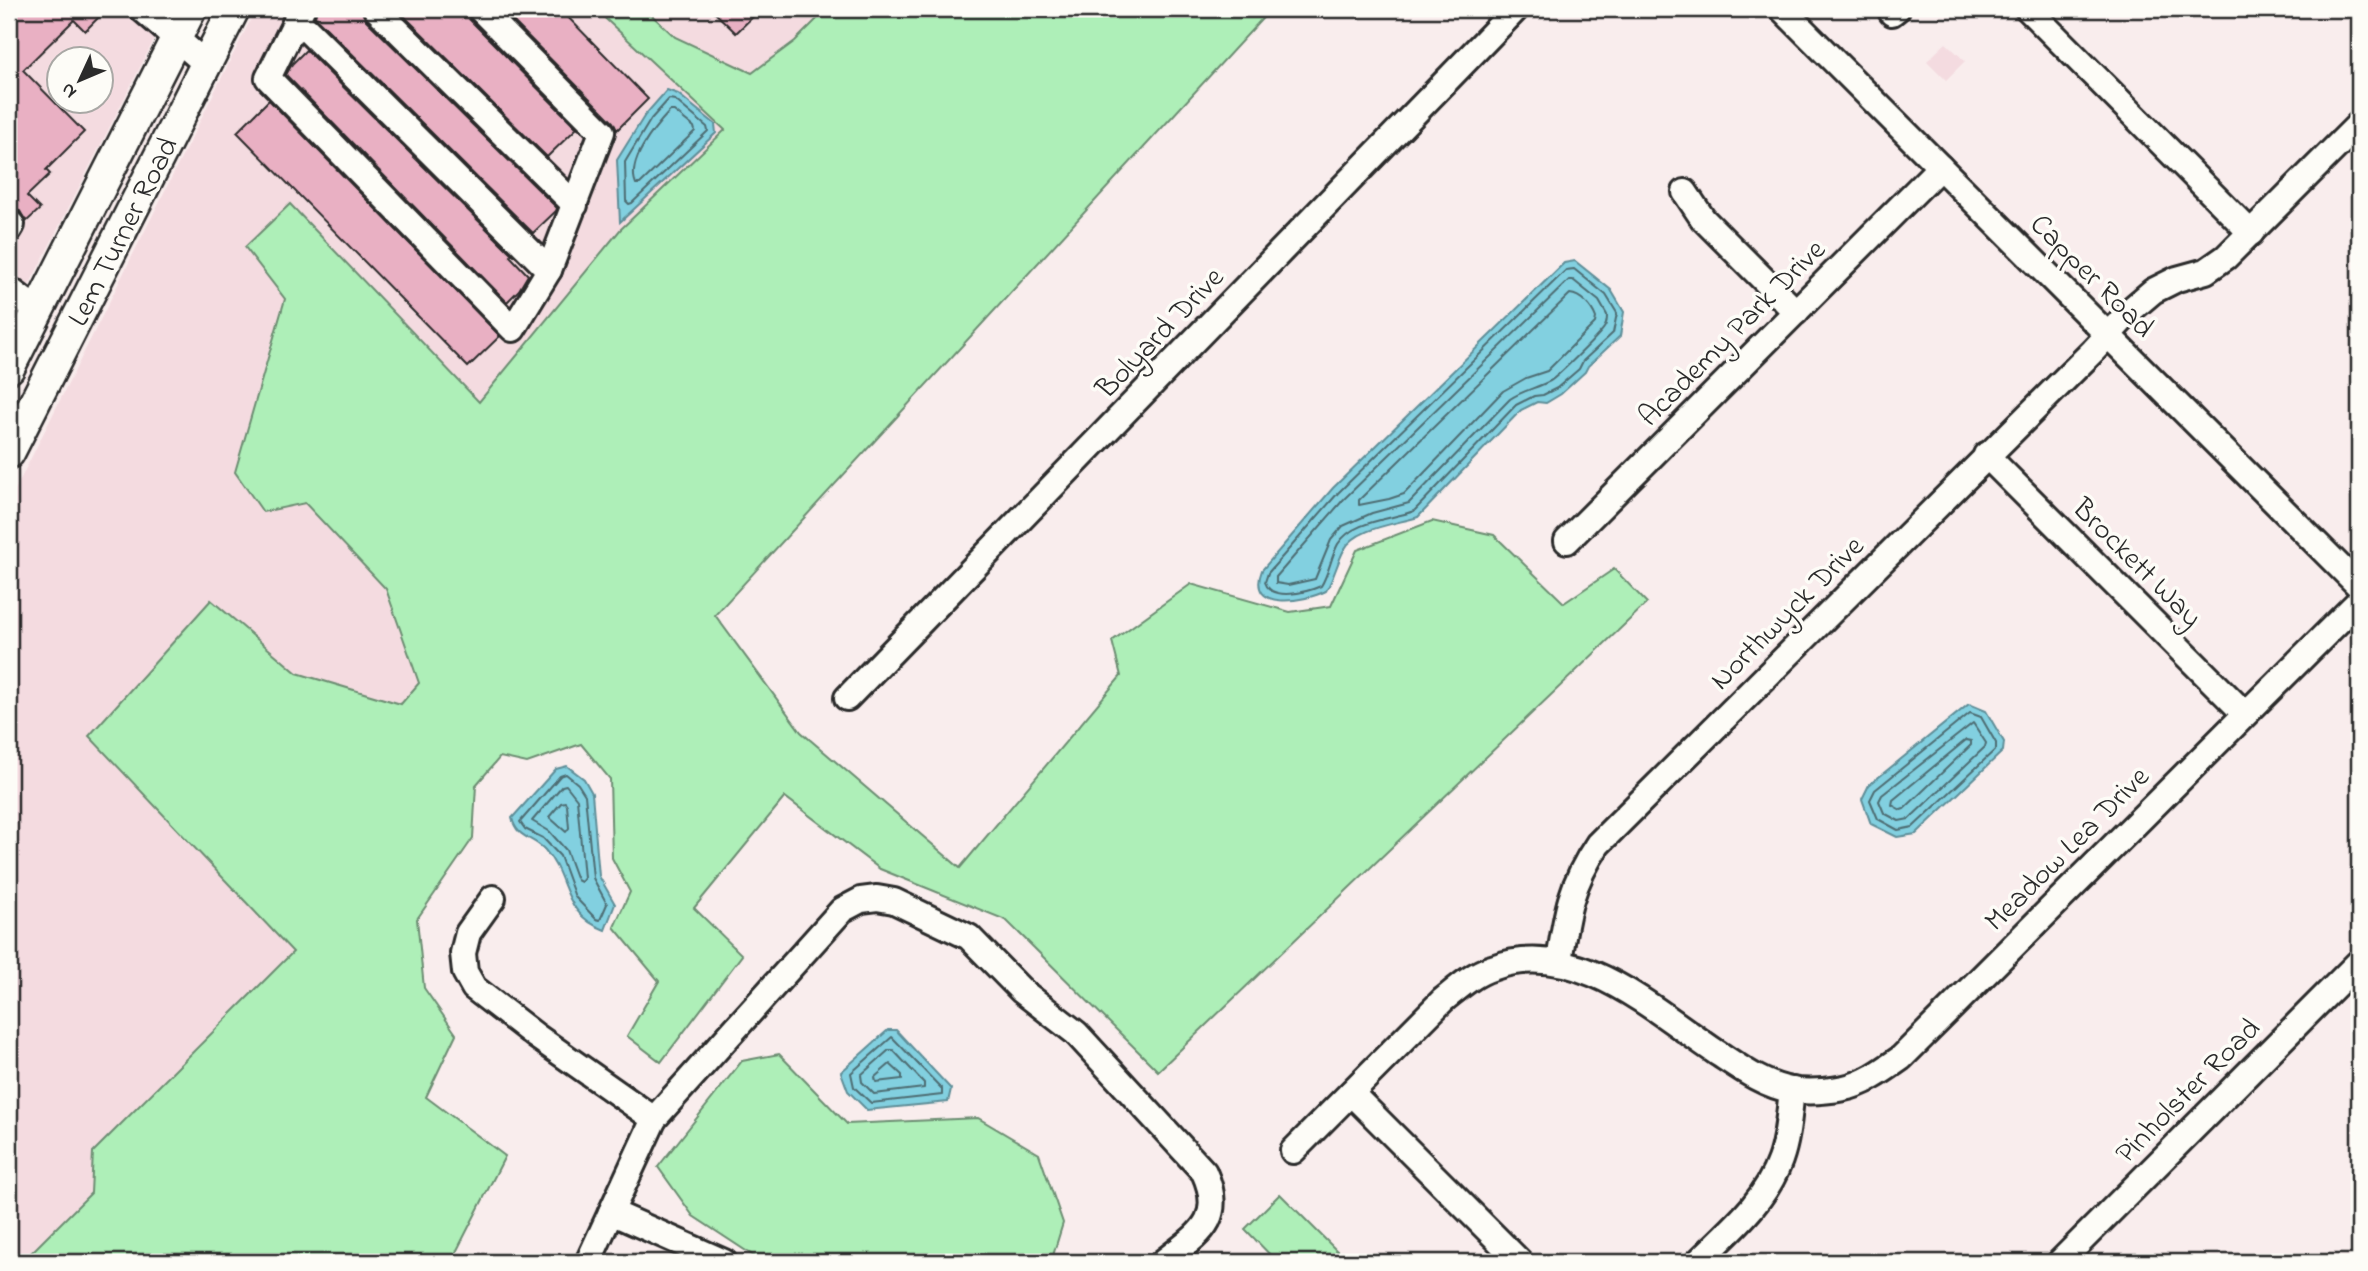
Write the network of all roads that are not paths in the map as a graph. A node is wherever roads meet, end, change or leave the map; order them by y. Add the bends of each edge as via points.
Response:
1 (142, 9) edge
2 (191, 9) edge
3 (234, 9) edge
4 (376, 9) edge
5 (480, 9) edge
6 (1516, 9) edge
7 (1782, 9) edge
8 (2028, 9) edge
9 (299, 14) edge
10 (176, 39) junction
11 (206, 64) junction
12 (2359, 124) edge
13 (1940, 167) junction
14 (1685, 192) dead end
15 (575, 205) junction
16 (9, 222) edge
17 (9, 230) edge
18 (2251, 233) junction
19 (549, 270) junction
20 (9, 289) edge
21 (37, 310) junction
22 (1796, 312) junction
23 (2108, 334) junction
24 (9, 368) edge
25 (9, 453) edge
26 (1986, 455) junction
27 (1567, 541) dead end
28 (2359, 586) edge
29 (2359, 601) edge
30 (847, 698) dead end
31 (2245, 714) junction
32 (493, 898) dead end
33 (1559, 962) junction
34 (2359, 962) edge
35 (1792, 1090) junction
36 (1351, 1093) junction
37 (654, 1119) junction
38 (1293, 1151) dead end
39 (611, 1212) junction
40 (588, 1262) edge
41 (724, 1262) edge
42 (1163, 1262) edge
43 (1520, 1262) edge
44 (1698, 1262) edge
45 (2060, 1262) edge

1 - 10 street
2 - 10 main road, Lem Turner Road
3 - 11 main road, Lem Turner Road
4 - 15 street
5 - 15 street via 602,132
6 - 30 street, Bolyard Drive
7 - 13 street, Capper Road
8 - 18 street
9 - 19 street
9 - 19 street via 268,78 513,329
10 - 11 street
10 - 21 main road, Lem Turner Road
11 - 25 main road, Lem Turner Road
12 - 18 street, Northwyck Drive
13 - 22 street, Academy Park Drive
13 - 23 street, Capper Road
14 - 22 street via 1703,219
15 - 19 street
16 - 17 street
18 - 23 street, Northwyck Drive via 2206,271 2153,291
20 - 21 street
21 - 24 main road, Lem Turner Road
22 - 27 street, Academy Park Drive
23 - 26 street, Northwyck Drive
23 - 28 street, Capper Road
26 - 31 street, Brockett Way
26 - 33 street, Northwyck Drive via 1598,844 1572,892
29 - 31 street, Meadow Lea Drive
31 - 35 street, Meadow Lea Drive via 1901,1058 1847,1087
32 - 37 street via 468,933 463,953 465,972 474,988
33 - 35 street via 1610,980 1743,1070
33 - 36 street via 1522,961 1491,968 1466,981
34 - 45 street, Pinholster Road
35 - 44 street via 1785,1141 1769,1184 1755,1205
36 - 38 street
36 - 43 street
37 - 39 street
37 - 42 street via 842,910 861,900 894,901 969,937 1022,990 1076,1033 1204,1172 1212,1190 1206,1227
39 - 40 street
39 - 41 street

